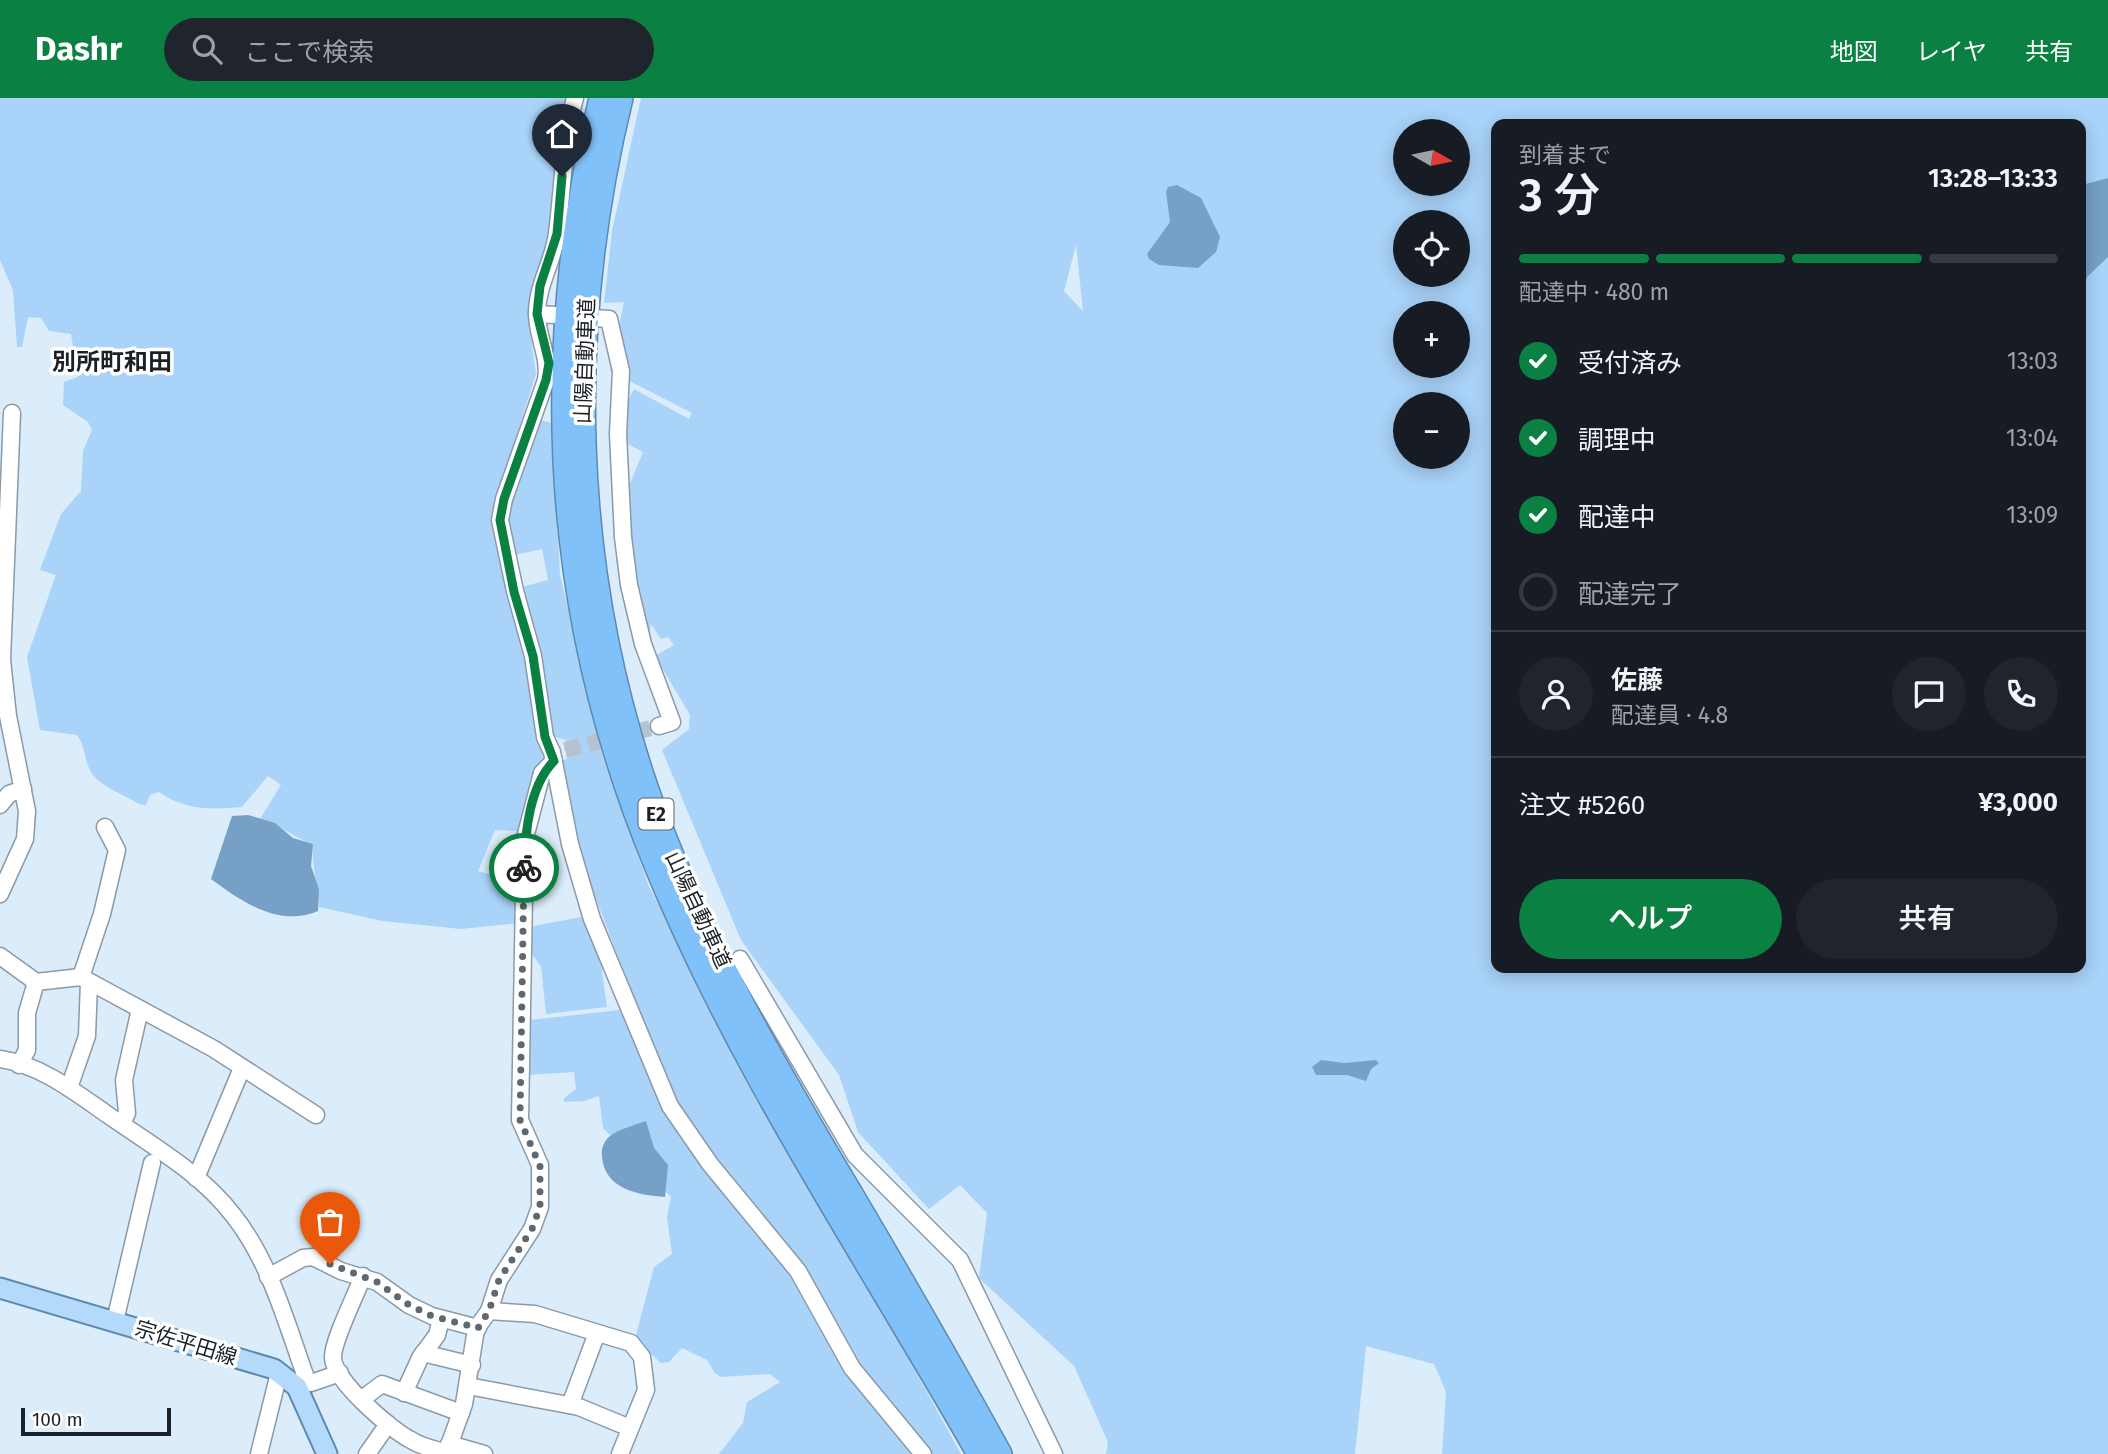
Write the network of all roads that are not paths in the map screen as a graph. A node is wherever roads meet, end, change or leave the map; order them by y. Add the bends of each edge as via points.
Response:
1 (575, 98) edge
2 (601, 98) edge
3 (621, 98) edge
4 (537, 314) junction
5 (555, 315) dead end
6 (593, 318) dead end
7 (12, 413) dead end
8 (659, 726) dead end
9 (557, 755) junction
10 (23, 789) junction
11 (0, 806) edge
12 (105, 827) dead end
13 (0, 894) edge
14 (0, 956) edge
15 (740, 958) dead end
16 (85, 980) junction
17 (36, 982) junction
18 (140, 1009) junction
19 (6, 1065) edge
20 (242, 1068) junction
21 (69, 1088) junction
22 (316, 1115) dead end
23 (122, 1124) junction
24 (152, 1163) dead end
25 (195, 1178) junction
26 (363, 1276) junction
27 (268, 1277) junction
28 (0, 1288) edge
29 (489, 1311) junction
30 (441, 1319) junction
31 (115, 1321) junction
32 (478, 1328) junction
33 (597, 1333) junction
34 (423, 1353) junction
35 (472, 1365) junction
36 (279, 1373) junction
37 (340, 1373) junction
38 (299, 1385) junction
39 (468, 1386) junction
40 (404, 1393) junction
41 (362, 1399) junction
42 (570, 1405) junction
43 (461, 1413) junction
44 (388, 1424) junction
45 (630, 1428) junction
46 (447, 1450) edge
47 (259, 1454) edge
48 (327, 1454) edge
49 (367, 1454) edge
50 (484, 1454) edge
51 (620, 1454) edge
52 (923, 1454) edge
53 (979, 1454) edge
54 (1000, 1454) edge
55 (1054, 1454) edge

1 - 4 street via 557,234 540,286
2 - 53 highway, 山陽自動車道 / E2 via 571,263 562,390 563,462 574,570 607,724 656,866 723,1006 772,1099
3 - 54 highway, 山陽自動車道 / E2 via 590,265 582,389 590,539 625,720 674,860 740,999
4 - 5 street
4 - 9 street via 549,363 546,380 500,520 533,656 545,737
6 - 8 street via 609,319 621,371 618,414 623,537 643,644 672,722
7 - 10 street via 2,660
9 - 29 street via 542,773 524,838 520,1120 540,1166 540,1207 532,1229 499,1280
9 - 52 street via 570,844 592,919 670,1106 710,1164 798,1271 852,1368
10 - 11 street via 9,794
10 - 13 street via 25,839
12 - 16 street via 117,850
14 - 17 street
15 - 55 street via 855,1155 960,1260
16 - 17 street
16 - 18 street
16 - 21 street via 87,1037
17 - 19 street via 27,1013 27,1050
18 - 20 street
18 - 23 street via 124,1080 127,1113
19 - 21 street
20 - 22 street
20 - 25 street
21 - 23 street
23 - 25 street
24 - 31 street
25 - 27 street via 233,1214
26 - 27 street via 313,1257
26 - 30 street
26 - 37 street via 337,1341 333,1358
27 - 38 street via 305,1375
28 - 31 main road, 宗佐平田線
29 - 32 street
29 - 33 street via 535,1314
30 - 32 street
30 - 34 street via 437,1335
31 - 36 main road, 宗佐平田線
32 - 35 street
33 - 42 street
33 - 45 street via 631,1343 642,1357 646,1390
34 - 35 street
34 - 40 street
35 - 39 street
36 - 38 main road, 宗佐平田線
36 - 47 street
37 - 38 street
37 - 41 street
38 - 48 main road, 宗佐平田線
39 - 42 street
39 - 43 street
40 - 41 street via 382,1384
40 - 43 street
41 - 44 street
42 - 45 street
43 - 46 street
44 - 46 street via 408,1439
44 - 49 street
45 - 51 street
46 - 50 street

